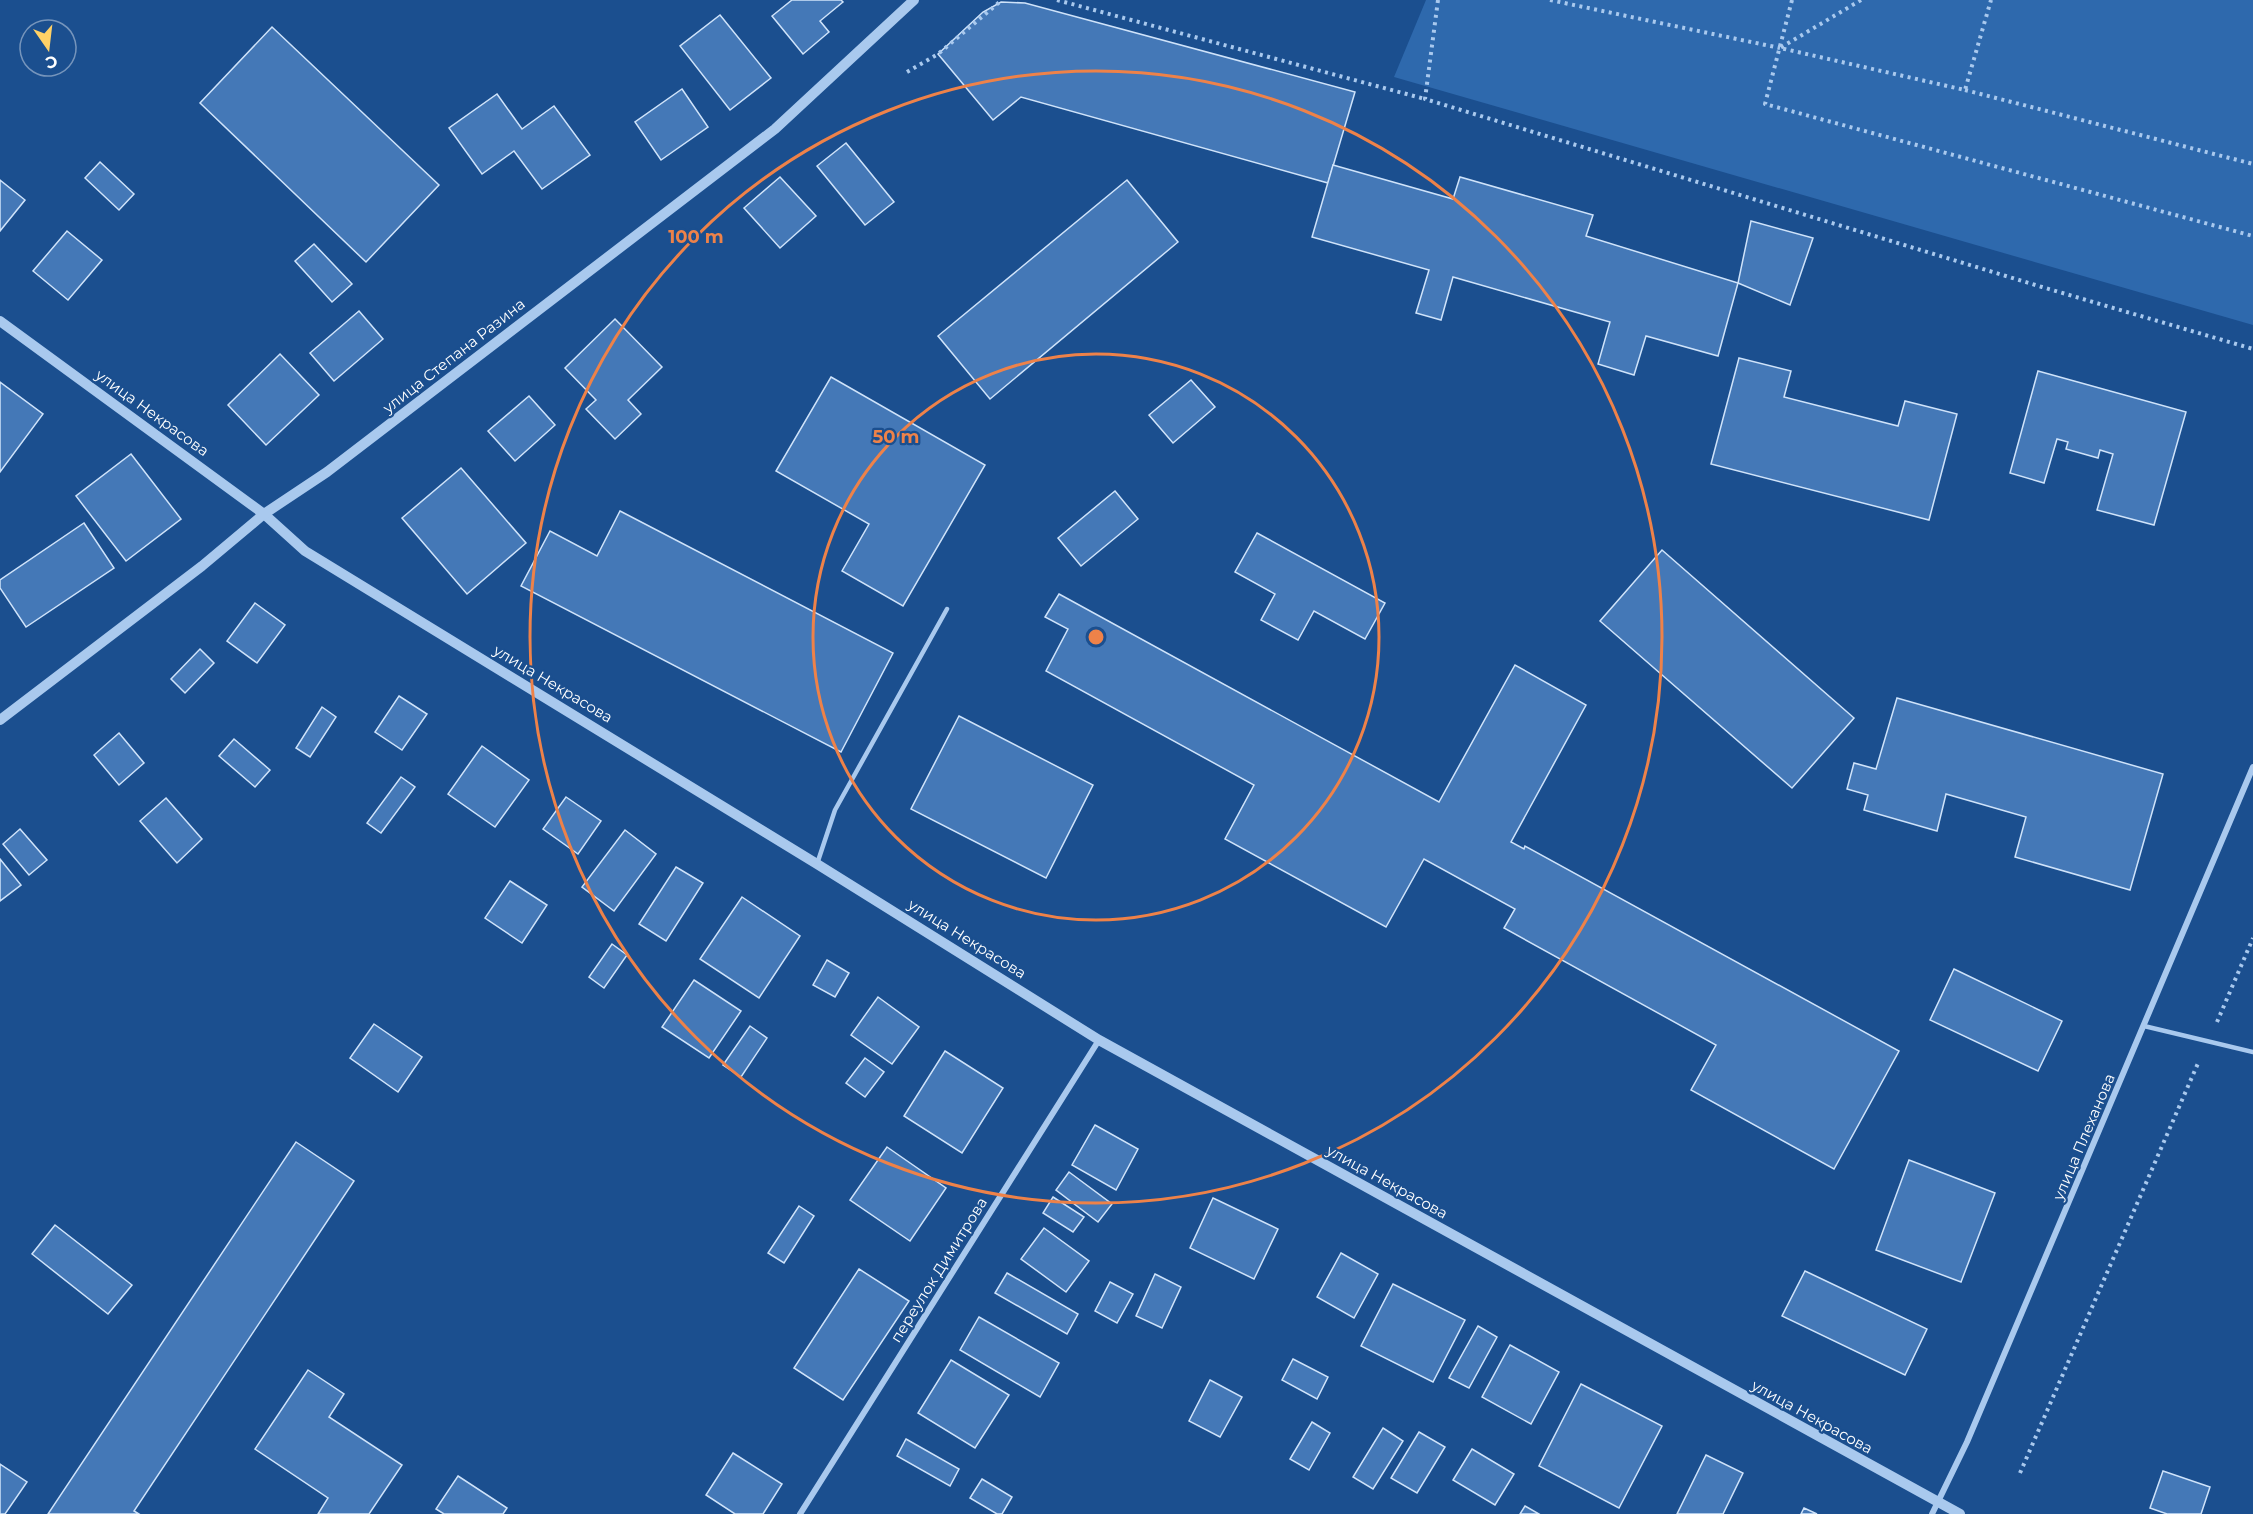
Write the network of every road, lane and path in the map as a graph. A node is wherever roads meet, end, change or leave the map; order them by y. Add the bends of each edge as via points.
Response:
1 (914, 0) edge
2 (1002, 0) edge
3 (1057, 0) edge
4 (1438, 0) edge
5 (1550, 0) edge
6 (1792, 0) edge
7 (1861, 0) edge
8 (1991, 0) edge
9 (1780, 48) junction
10 (907, 72) dead end
11 (1965, 90) junction
12 (1425, 99) junction
13 (2253, 164) edge
14 (2253, 236) edge
15 (0, 321) edge
16 (2253, 349) edge
17 (264, 513) junction
18 (946, 609) dead end
19 (0, 720) edge
20 (2253, 767) edge
21 (817, 864) junction
22 (2253, 938) edge
23 (2215, 1025) dead end
24 (2144, 1026) junction
25 (1099, 1040) junction
26 (2253, 1052) edge
27 (2201, 1058) dead end
28 (2020, 1473) dead end
29 (1938, 1502) junction
30 (800, 1514) edge
31 (1932, 1514) edge
32 (1960, 1514) edge

1 - 17 street, улица Степана Разина via 775,129 327,472
2 - 10 path via 938,54
3 - 12 path
4 - 12 path
5 - 9 path
6 - 9 path
7 - 9 path
8 - 11 path
9 - 11 path
9 - 14 path via 1765,104
11 - 13 path
12 - 16 path
15 - 17 street, улица Некрасова
17 - 19 street, улица Степана Разина
17 - 21 street, улица Некрасова via 305,550
18 - 21 lane via 835,810
20 - 24 street, улица Плеханова
21 - 25 street, улица Некрасова
22 - 23 path
24 - 26 lane
24 - 29 street, улица Плеханова
25 - 29 street, улица Некрасова
25 - 30 street, переулок Димитрова
27 - 28 path
29 - 31 street, улица Плеханова
29 - 32 street, улица Некрасова

